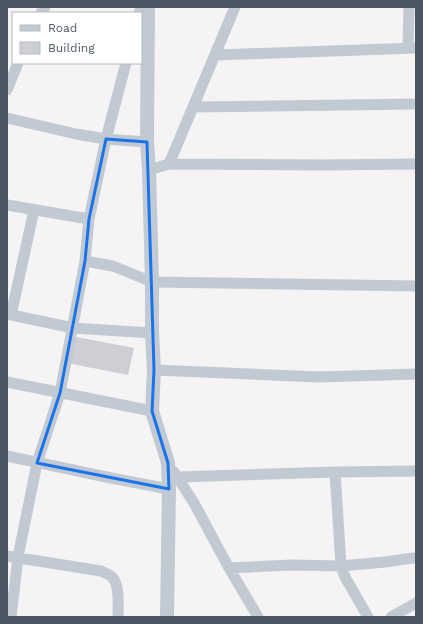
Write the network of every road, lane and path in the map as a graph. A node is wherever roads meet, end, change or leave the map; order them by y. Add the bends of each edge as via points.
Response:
1 (148, 7) edge
2 (235, 7) edge
3 (408, 7) edge
4 (412, 48) edge
5 (216, 54) junction
6 (18, 64) edge
7 (126, 64) edge
8 (7, 90) edge
9 (416, 104) edge
10 (193, 107) junction
11 (7, 118) edge
12 (106, 139) junction
13 (147, 142) junction
14 (169, 164) junction
15 (416, 164) edge
16 (149, 170) junction
17 (7, 204) edge
18 (34, 210) junction
19 (90, 219) junction
20 (85, 261) junction
21 (152, 282) junction
22 (416, 286) edge
23 (9, 314) edge
24 (73, 328) junction
25 (152, 333) junction
26 (154, 370) junction
27 (416, 374) edge
28 (7, 382) edge
29 (60, 393) junction
30 (152, 411) junction
31 (7, 456) edge
32 (37, 462) junction
33 (168, 464) junction
34 (416, 471) edge
35 (335, 472) junction
36 (178, 477) junction
37 (169, 489) junction
38 (7, 556) edge
39 (18, 557) junction
40 (413, 558) dead end
41 (342, 566) junction
42 (229, 568) junction
43 (416, 603) edge
44 (11, 617) edge
45 (118, 617) edge
46 (167, 617) edge
47 (258, 617) edge
48 (368, 617) edge
49 (391, 617) edge

1 - 13 street
2 - 5 street
3 - 4 street
4 - 5 street
5 - 10 street
6 - 8 street
7 - 12 street
9 - 10 street
10 - 14 street
11 - 12 street
12 - 13 street
12 - 19 street
13 - 16 street
14 - 15 street
14 - 16 street
16 - 21 street
17 - 18 street
18 - 19 street
18 - 23 street
19 - 20 street
20 - 21 street via 113,266
20 - 24 street
21 - 22 street
21 - 25 street
23 - 24 street
24 - 25 street
24 - 29 street
25 - 26 street
26 - 27 street via 319,377
26 - 30 street
28 - 29 street
29 - 30 street
29 - 32 street
30 - 33 street
31 - 32 street
32 - 37 street
32 - 39 street
33 - 36 street
33 - 37 street
34 - 35 street
35 - 36 street
35 - 41 street
36 - 42 street
37 - 46 street
38 - 39 street
39 - 44 street
39 - 45 street via 112,576 117,584
40 - 41 street
41 - 42 street
41 - 48 street via 345,577
42 - 47 street
43 - 49 street

